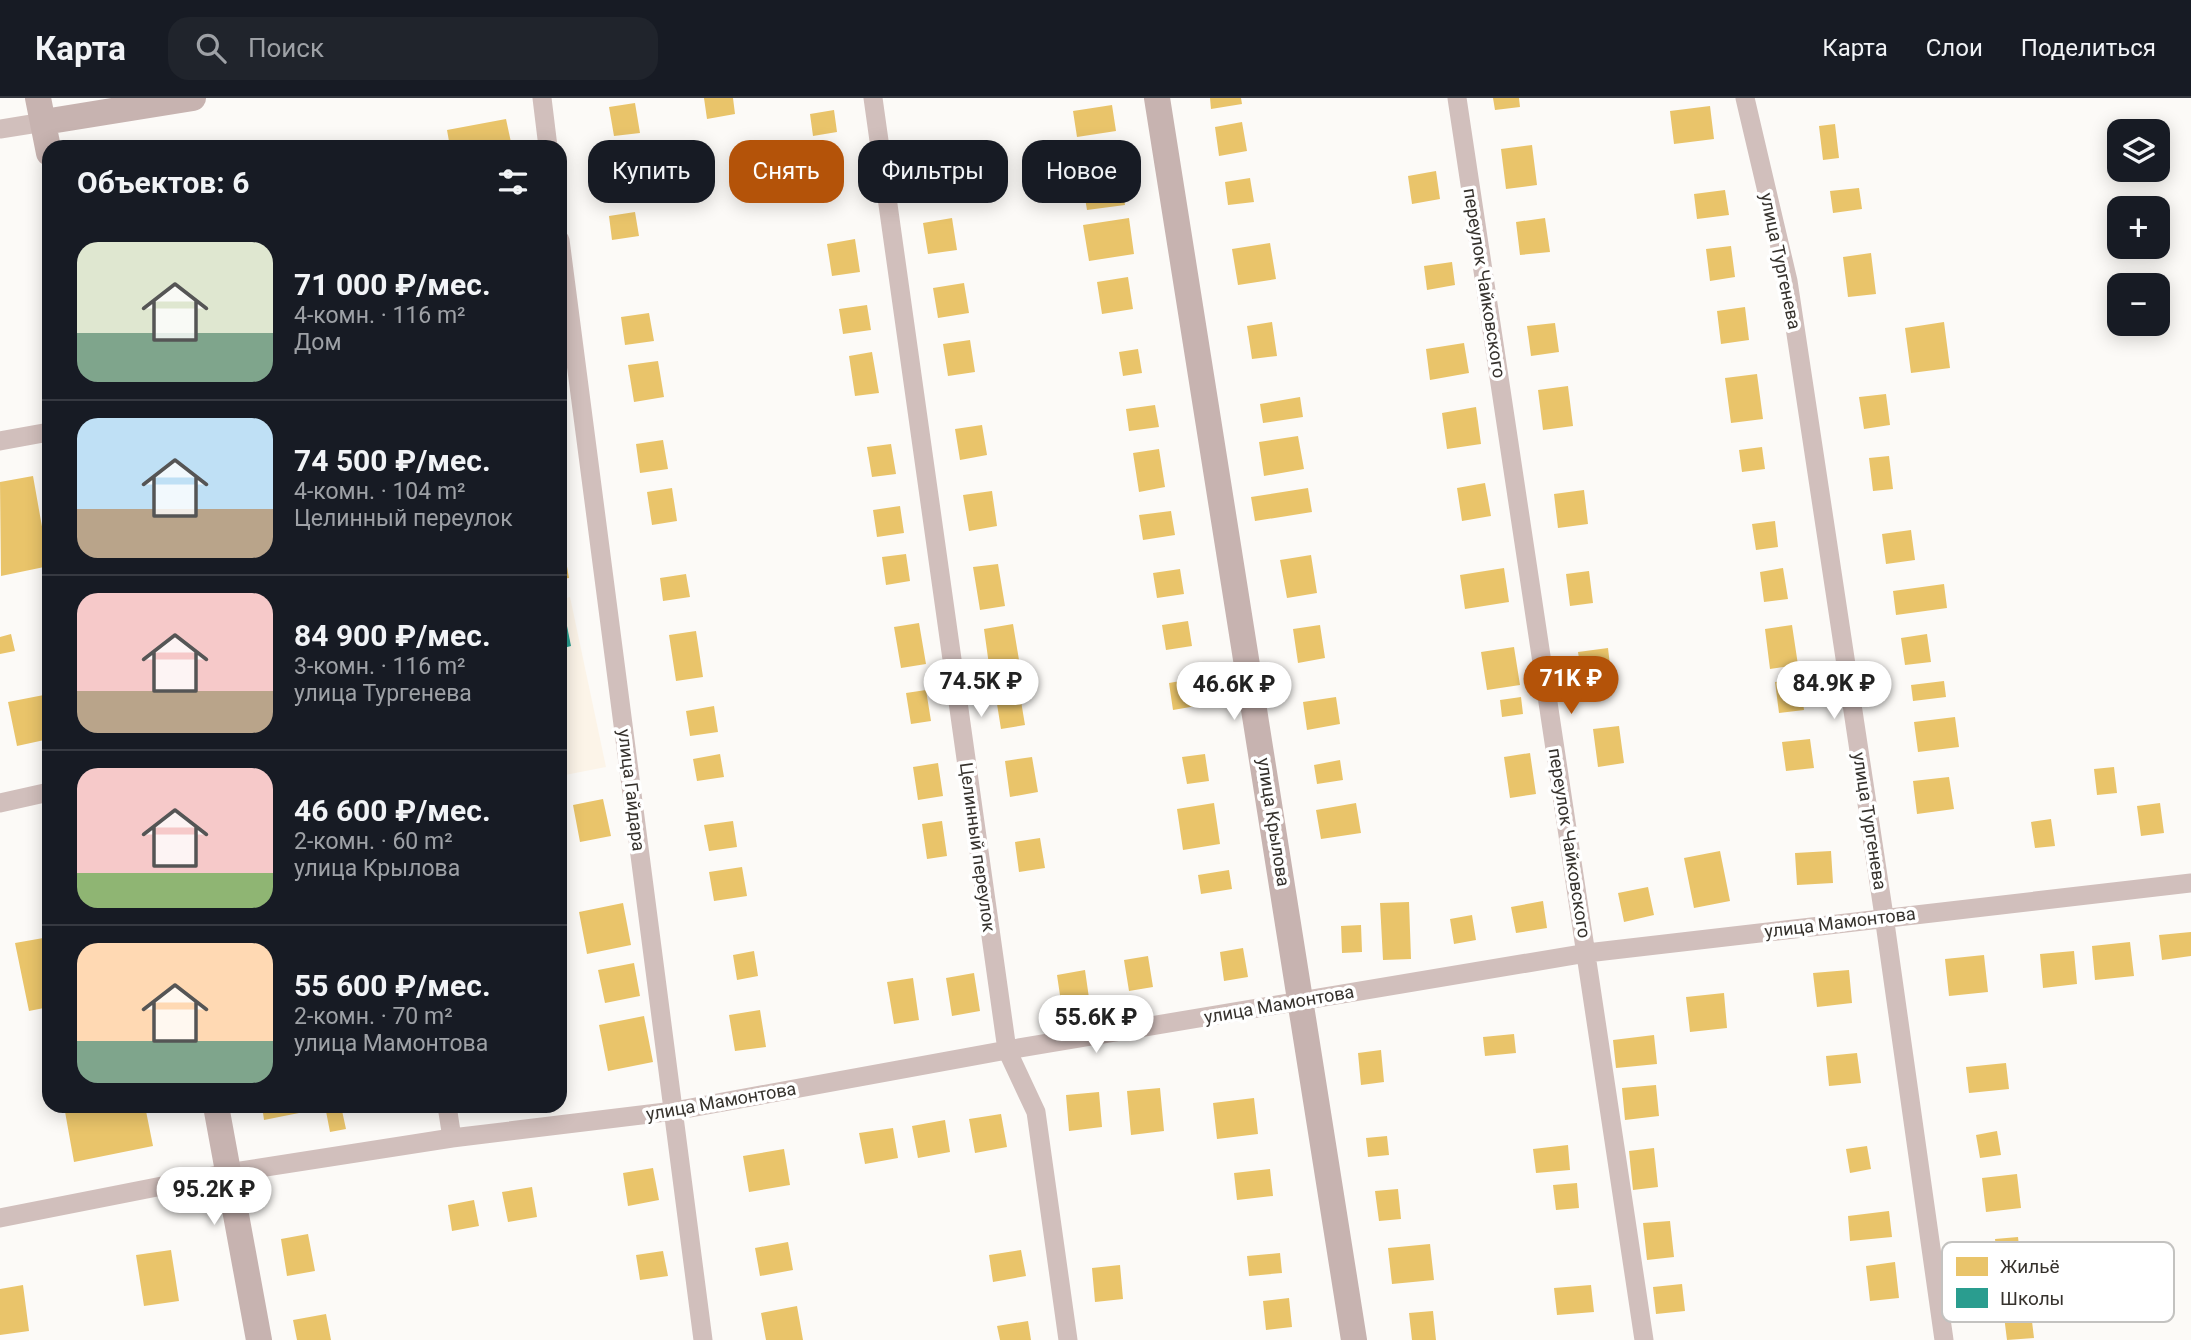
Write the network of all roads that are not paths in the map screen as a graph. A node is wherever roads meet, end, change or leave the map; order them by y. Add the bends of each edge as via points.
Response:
1 (192, 98) edge
2 (541, 98) edge
3 (873, 98) edge
4 (1157, 98) edge
5 (1457, 98) edge
6 (1745, 98) edge
7 (41, 110) edge
8 (0, 129) edge
9 (47, 140) edge
10 (547, 140) edge
11 (567, 293) edge
12 (42, 433) edge
13 (0, 441) edge
14 (42, 794) edge
15 (0, 803) edge
16 (2191, 883) edge
17 (1885, 916) junction
18 (1587, 953) junction
19 (1303, 1000) junction
20 (1007, 1050) junction
21 (674, 1111) junction
22 (217, 1113) edge
23 (448, 1113) edge
24 (452, 1138) junction
25 (228, 1172) junction
26 (0, 1219) edge
27 (259, 1340) edge
28 (702, 1340) edge
29 (1068, 1340) edge
30 (1354, 1340) edge
31 (1644, 1340) edge
32 (1944, 1340) edge

1 - 7 street
2 - 10 street
3 - 20 street, Целинный переулок
4 - 19 street, улица Крылова
5 - 18 street, переулок Чайковского
6 - 17 street, улица Тургенева via 1787,281
7 - 8 street
7 - 9 street
11 - 21 street, улица Гайдара
12 - 13 street
14 - 15 street
16 - 17 street, улица Мамонтова
17 - 18 street, улица Мамонтова
17 - 32 street, улица Тургенева
18 - 19 street, улица Мамонтова
18 - 31 street, переулок Чайковского
19 - 20 street, улица Мамонтова
19 - 30 street, улица Крылова
20 - 21 street, улица Мамонтова
20 - 29 street, Целинный переулок via 1036,1112
21 - 24 street, улица Мамонтова
21 - 28 street, улица Гайдара
22 - 25 street
23 - 24 street
24 - 25 street, улица Мамонтова
25 - 26 street, улица Мамонтова
25 - 27 street

